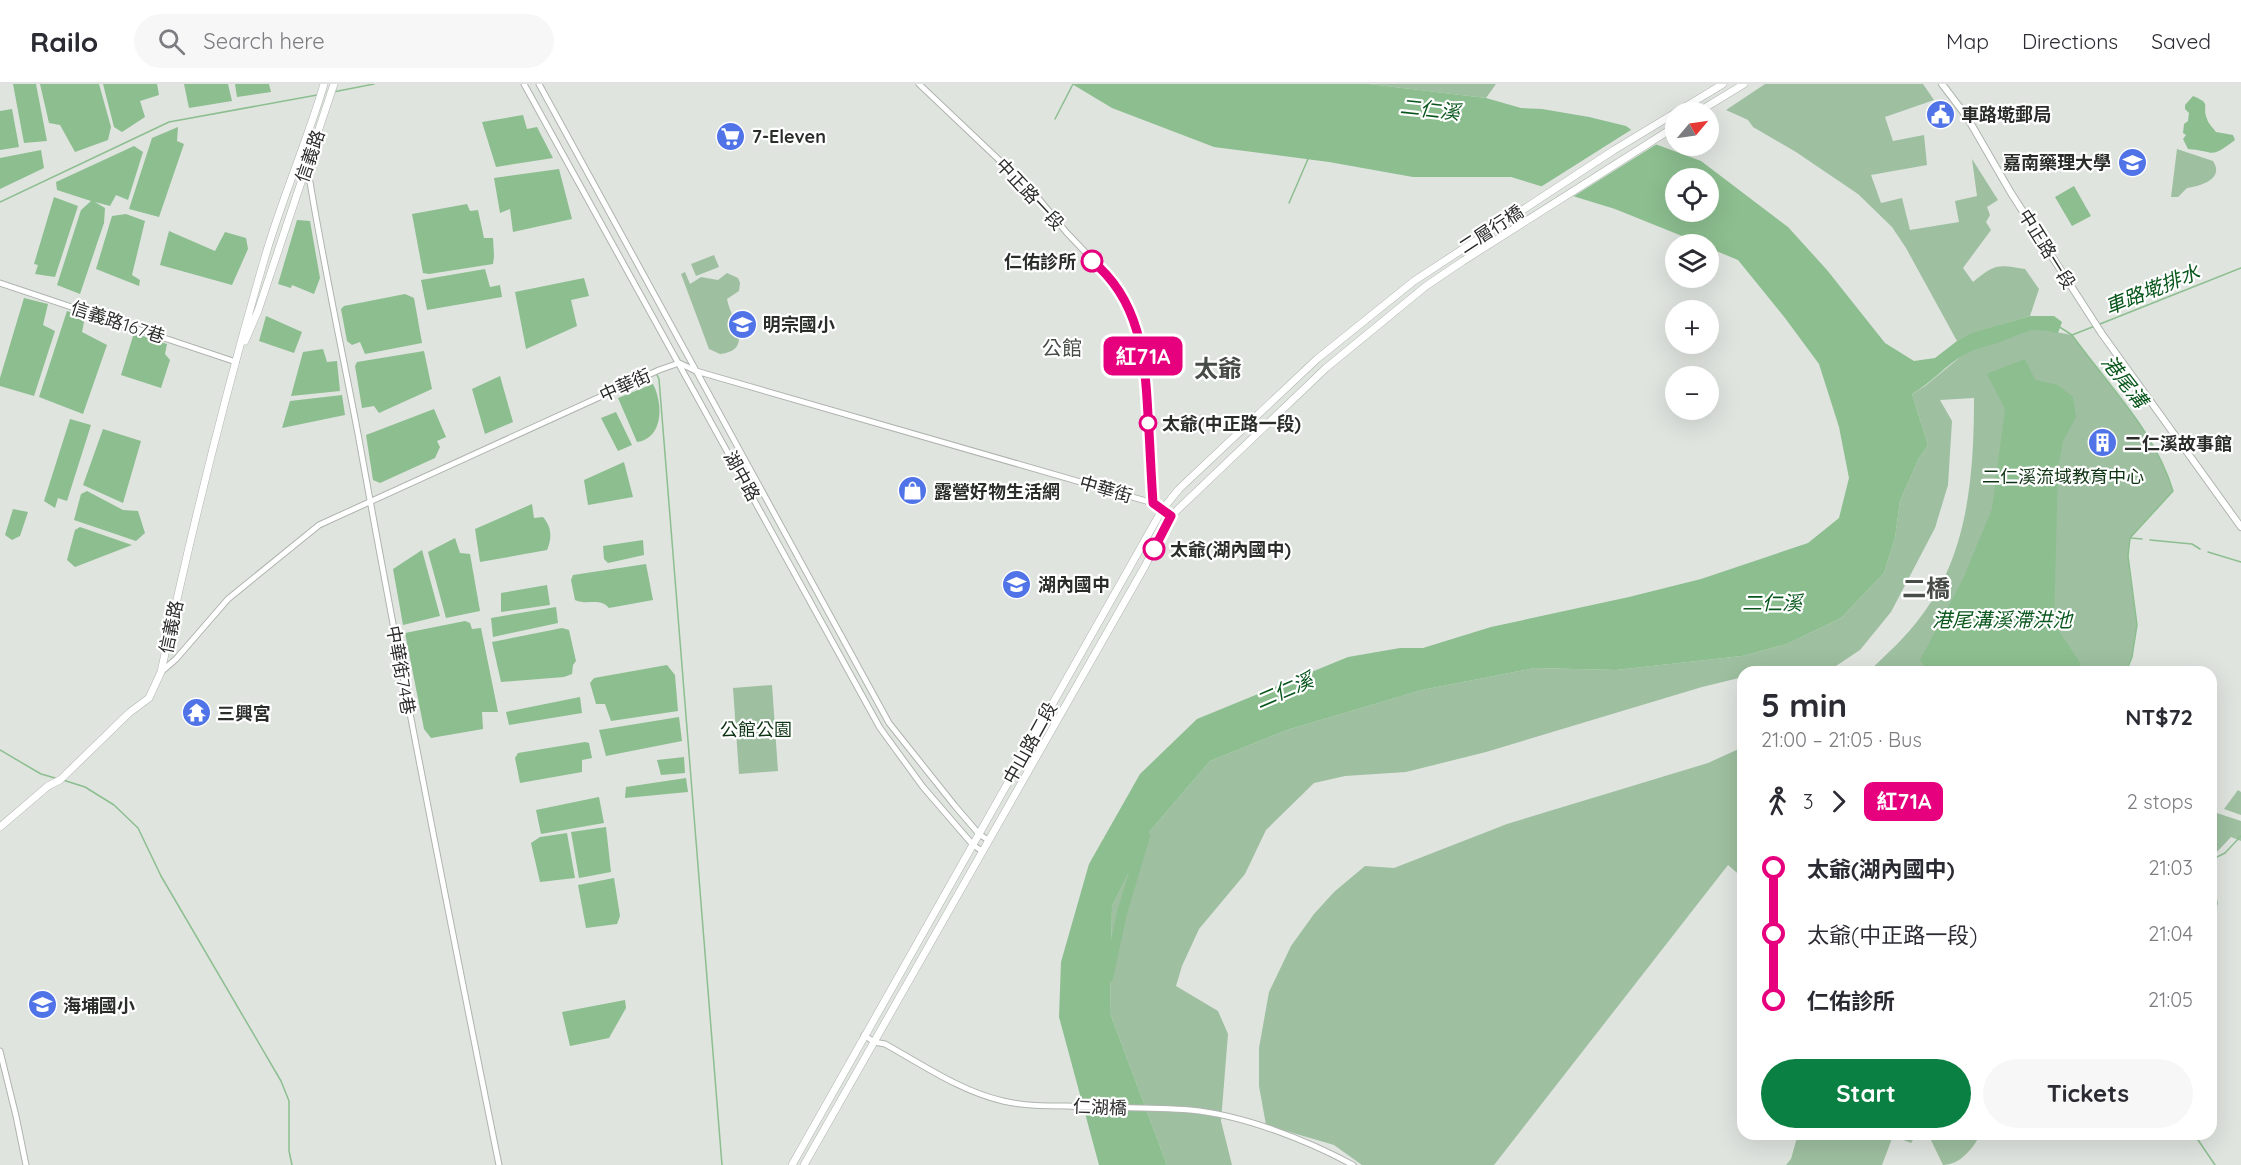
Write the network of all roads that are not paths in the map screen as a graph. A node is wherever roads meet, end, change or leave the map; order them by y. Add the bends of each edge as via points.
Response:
1 (324, 84) edge
2 (334, 84) edge
3 (524, 84) edge
4 (539, 84) edge
5 (919, 84) edge
6 (1723, 84) edge
7 (1744, 84) edge
8 (1942, 84) edge
9 (1714, 102) edge
10 (1665, 133) edge
11 (294, 170) junction
12 (303, 177) junction
13 (0, 283) edge
14 (1317, 359) joint
15 (236, 362) junction
16 (679, 363) junction
17 (1326, 368) joint
18 (696, 371) junction
19 (369, 501) junction
20 (1153, 503) junction
21 (1162, 510) junction
22 (1171, 516) junction
23 (2241, 527) edge
24 (161, 672) junction
25 (0, 827) edge
26 (979, 834) junction
27 (988, 840) junction
28 (973, 845) junction
29 (982, 851) junction
30 (864, 1035) junction
31 (874, 1042) junction
32 (0, 1051) edge
33 (26, 1165) edge
34 (499, 1165) edge
35 (792, 1165) edge
36 (804, 1165) edge
37 (1353, 1165) edge

1 - 11 main road, 信義路
2 - 12 main road, 信義路
3 - 16 street, 湖中路
4 - 18 street, 湖中路
5 - 20 street, 中正路一段 via 1034,194 1123,295 1142,345
6 - 14 main road, 二層行橋 via 1414,280
7 - 9 main road
8 - 23 main road, 中正路一段 via 1967,117 2091,318
10 - 17 main road, 二層行橋 via 1441,276
11 - 12 street
11 - 15 main road, 信義路
12 - 15 main road, 信義路 via 258,311
12 - 19 street, 中華街74巷 via 310,182
13 - 15 street, 信義路167巷
14 - 21 main road, 中山路二段 via 1213,454
15 - 24 main road, 信義路 via 191,531
16 - 18 street, 中華街
16 - 19 street, 中華街
16 - 28 street, 湖中路 via 880,728 923,788
17 - 22 main road, 中山路二段
18 - 20 street, 中華街
18 - 26 street, 湖中路 via 889,723
19 - 24 street, 中華街 via 319,525 242,587
19 - 34 street, 中華街74巷
20 - 21 street
21 - 22 street
21 - 26 main road, 中山路二段
22 - 27 main road, 中山路二段
24 - 25 main road, 信義路 via 149,698 62,778
26 - 27 street, 湖中路
26 - 28 main road, 中山路二段
27 - 29 main road, 中山路二段
28 - 29 street, 湖中路
28 - 30 main road, 中山路二段
29 - 31 main road, 中山路二段
30 - 31 street, 仁湖橋
30 - 35 main road, 中山路二段
31 - 36 main road, 中山路二段
31 - 37 street, 仁湖橋 via 885,1044 980,1095 1017,1104 1192,1110 1263,1127
32 - 33 street

